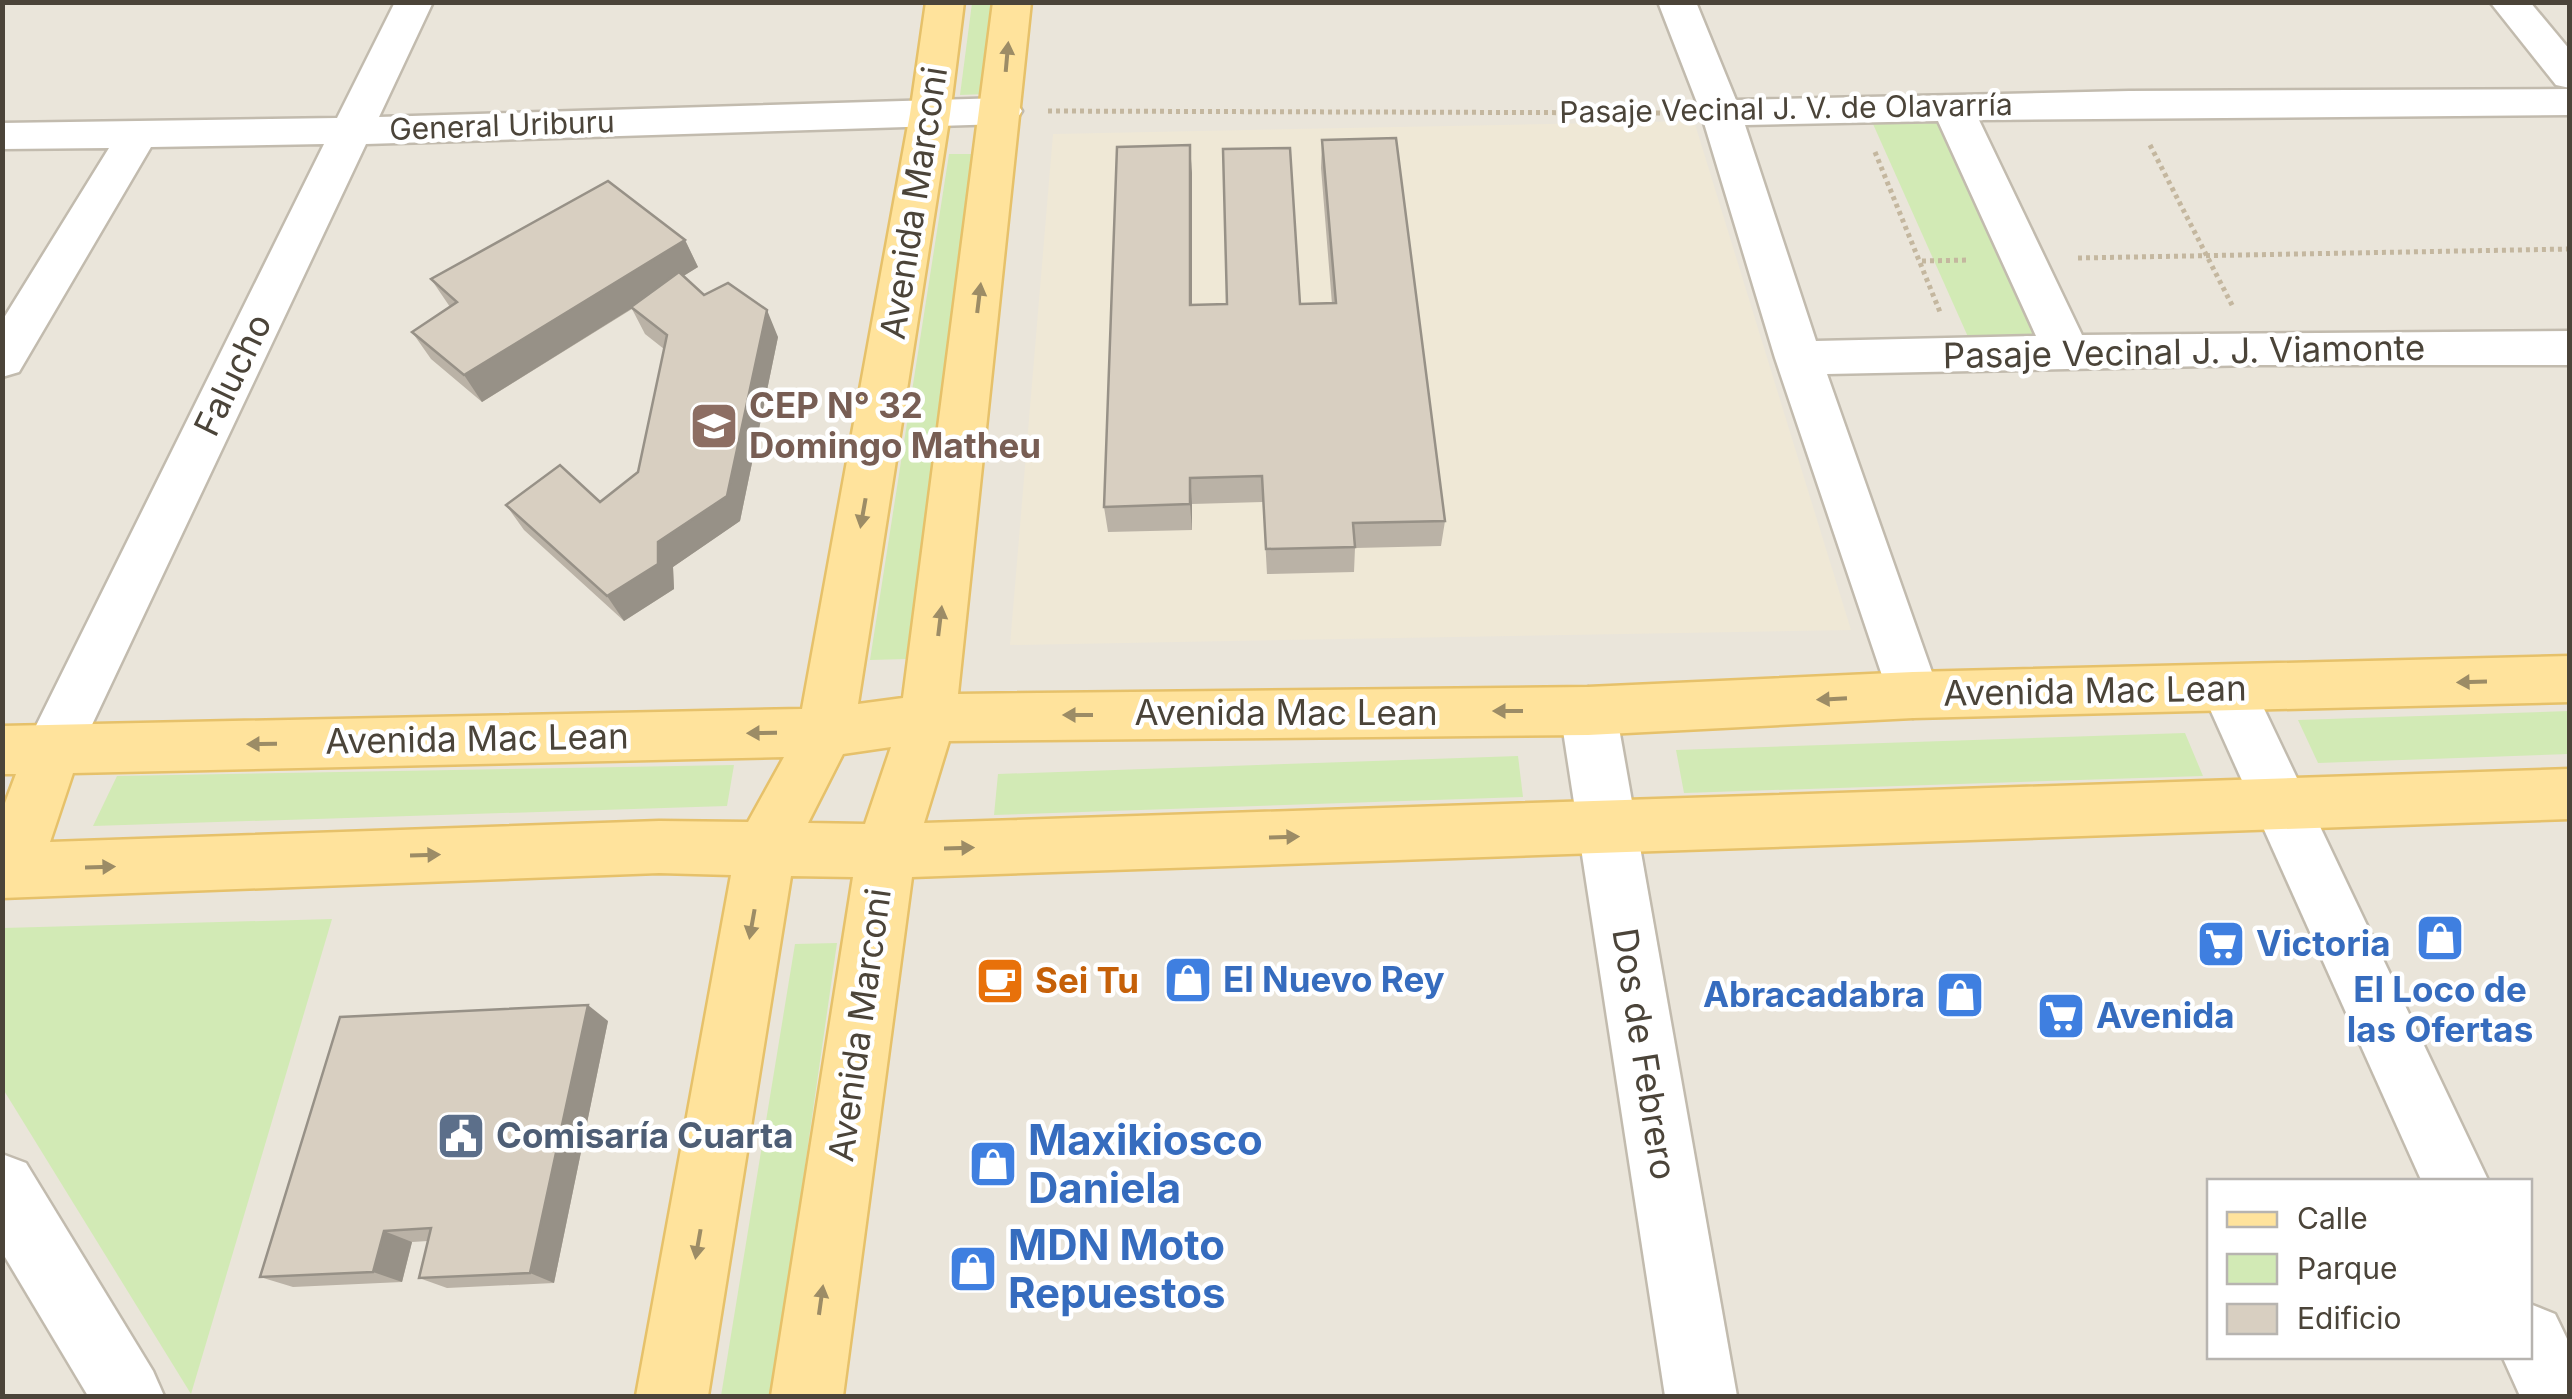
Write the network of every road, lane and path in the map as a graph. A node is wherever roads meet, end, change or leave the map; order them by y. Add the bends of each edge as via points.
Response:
1 (414, 2) edge
2 (946, 2) edge
3 (1012, 2) edge
4 (1678, 2) edge
5 (2509, 2) edge
6 (2570, 76) edge
7 (2570, 102) edge
8 (2130, 104) junction
9 (1952, 107) junction
10 (1002, 111) junction
11 (1858, 112) junction
12 (1721, 113) junction
13 (930, 114) junction
14 (352, 131) junction
15 (139, 133) junction
16 (2, 136) edge
17 (2570, 249) edge
18 (2206, 255) junction
19 (2024, 258) junction
20 (1922, 260) junction
21 (2255, 348) junction
22 (2570, 348) edge
23 (2066, 352) junction
24 (1956, 355) junction
25 (1798, 358) junction
26 (2, 360) edge
27 (2570, 679) edge
28 (2228, 689) junction
29 (1913, 695) junction
30 (1588, 711) junction
31 (928, 718) junction
32 (826, 732) junction
33 (28, 749) edge
34 (2570, 794) edge
35 (2279, 802) junction
36 (1606, 825) junction
37 (766, 846) junction
38 (886, 851) junction
39 (7, 870) edge
40 (2455, 1179) edge
41 (2, 1187) edge
42 (2532, 1343) edge
43 (128, 1396) edge
44 (672, 1396) edge
45 (807, 1396) edge
46 (1701, 1396) edge
47 (2556, 1396) edge

1 - 14 street, Falucho
2 - 13 main road, Avenida Marconi
10 -> 3 main road, Avenida Marconi
4 - 12 street
5 - 6 street
7 - 8 street, Pasaje Vecinal J. V. de Olavarría
8 - 9 street, Pasaje Vecinal J. V. de Olavarría
8 - 18 path
9 - 11 street, Pasaje Vecinal J. V. de Olavarría
9 - 19 street
10 - 12 path, Pasaje Vecinal J. V. de Olavarría
10 - 13 street, General Uriburu
31 -> 10 main road, Avenida Marconi
11 - 12 street, Pasaje Vecinal J. V. de Olavarría
11 - 20 path
12 - 25 street
13 - 14 street, General Uriburu
13 -> 32 main road, Avenida Marconi
14 - 15 street, General Uriburu
14 - 33 street, Falucho
15 - 16 street, General Uriburu
15 - 26 street
17 - 18 path
18 - 19 path
18 - 21 path
19 - 20 path
19 - 23 street
20 - 24 path
21 - 22 street, Pasaje Vecinal J. J. Viamonte
21 - 23 street, Pasaje Vecinal J. J. Viamonte
23 - 24 street, Pasaje Vecinal J. J. Viamonte
24 - 25 street, Pasaje Vecinal J. J. Viamonte
25 - 29 street
27 -> 28 main road, Avenida Mac Lean
28 - 29 main road, Avenida Mac Lean
28 - 35 street
29 -> 30 main road, Avenida Mac Lean
30 -> 31 main road, Avenida Mac Lean
30 - 36 street, Dos de Febrero
31 - 32 main road, Avenida Mac Lean
31 - 38 main road, Avenida Marconi
32 -> 33 main road, Avenida Mac Lean
32 - 37 main road, Avenida Marconi
33 - 39 main road
34 - 35 main road
35 - 36 main road
35 - 40 street
38 -> 36 main road
36 - 46 street, Dos de Febrero
37 - 38 main road
39 -> 37 main road
37 -> 44 main road, Avenida Marconi
45 -> 38 main road, Avenida Marconi
41 - 43 street
42 - 47 street

